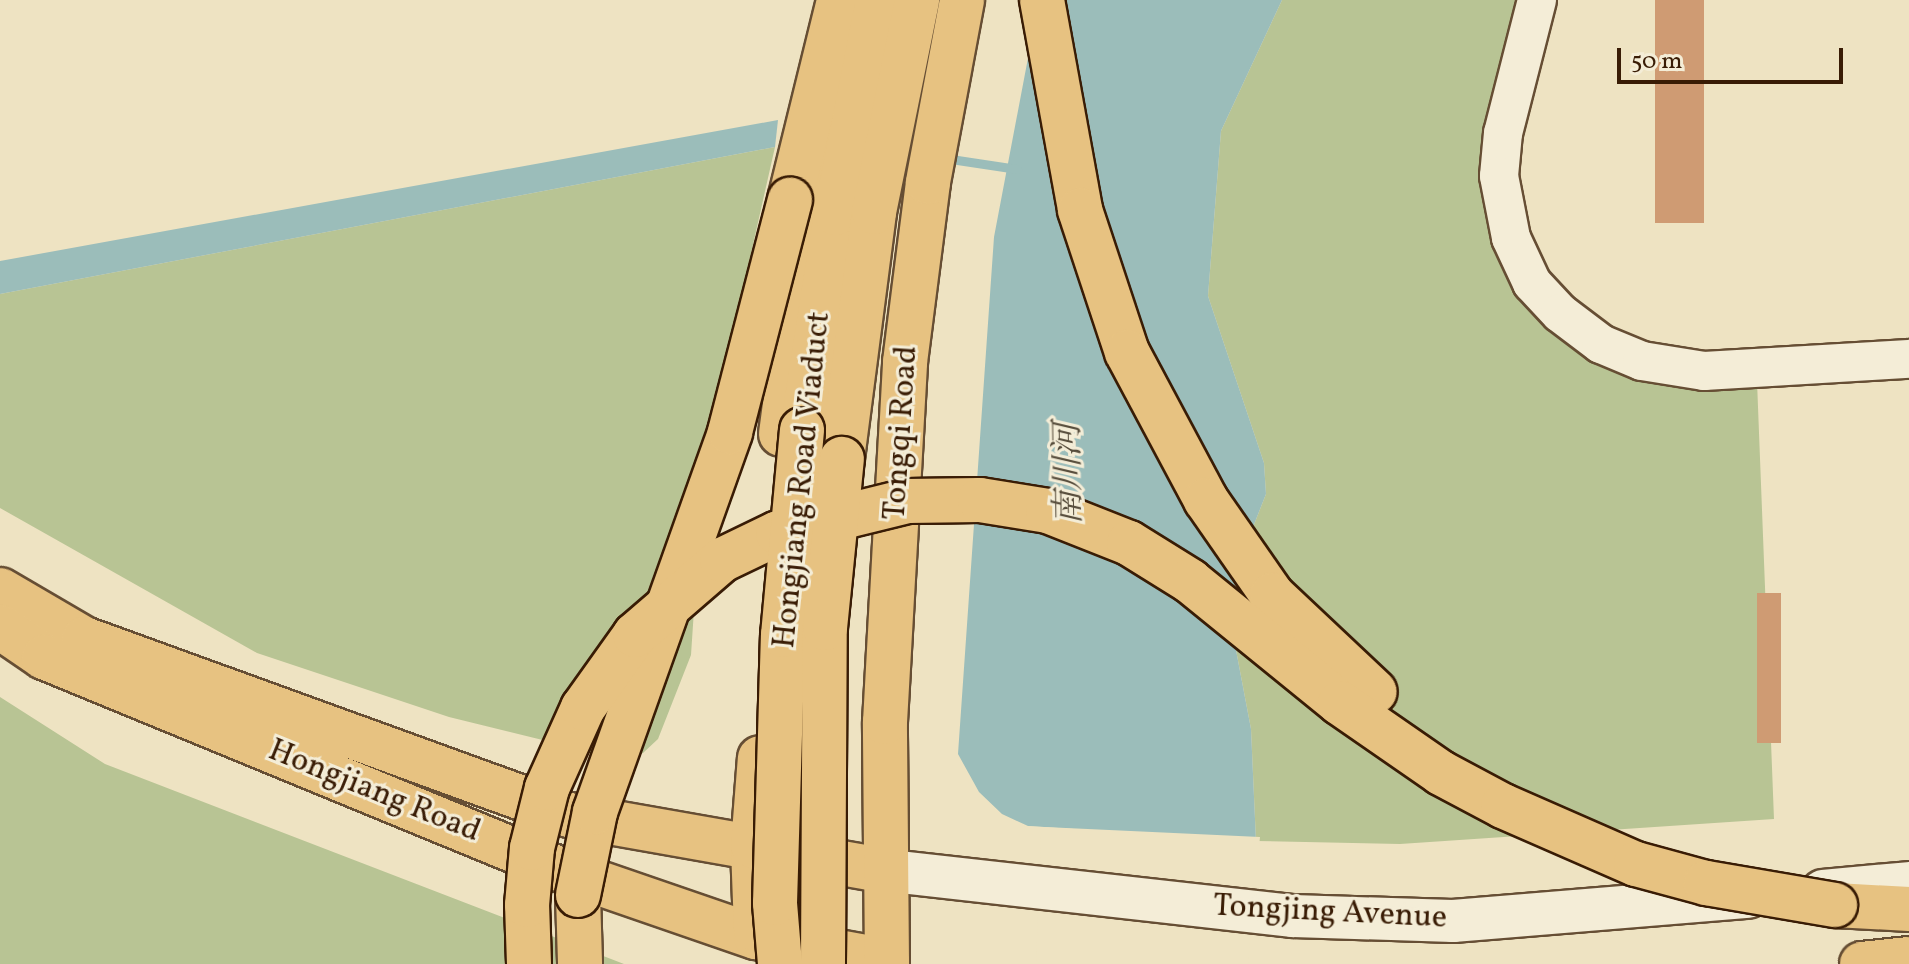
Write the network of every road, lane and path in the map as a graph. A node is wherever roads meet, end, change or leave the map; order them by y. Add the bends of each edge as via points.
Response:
1 (839, 0) edge
2 (861, 0) edge
3 (878, 0) edge
4 (917, 0) edge
5 (962, 0) edge
6 (1042, 0) edge
7 (1537, 0) edge
8 (1909, 359) edge
9 (0, 590) edge
10 (0, 627) edge
11 (753, 846) junction
12 (882, 870) junction
13 (1909, 883) edge
14 (1835, 905) junction
15 (1909, 909) edge
16 (765, 955) edge
17 (1909, 959) edge
18 (892, 963) edge
19 (529, 964) edge
20 (580, 964) edge
21 (823, 964) edge
22 (1862, 964) edge

1 - 20 main road, bridge via 730,432 595,812 578,895
2 - 11 main road via 810,220 782,423
3 - 16 main road, Hongjiang Road Viaduct, bridge via 836,213 802,430 783,635 775,903
4 - 21 main road, Hongjiang Road Viaduct, bridge via 874,212 840,474 825,628
5 - 12 main road, Tongqi Road via 928,182 905,362
6 - 14 main road, bridge via 1080,210 1127,352 1206,500 1272,595 1351,675 1516,784 1722,869
7 - 8 street via 1503,133 1499,176 1511,238 1532,283 1560,313 1601,344 1642,361 1704,371
9 - 11 main road, Hongjiang Road via 84,639 502,793 569,815
10 - 16 main road, Hongjiang Road via 44,657
11 - 12 main road, Tongjing Avenue
11 - 16 main road
12 - 13 main road, Tongjing Avenue via 1293,916 1453,921
12 - 18 main road, Tongqi Road
14 - 15 main road
14 - 19 main road, bridge via 1706,883 1636,864 1503,806 1441,773 1340,703 1190,581 1129,543 1048,511 980,500 907,501 778,533 722,560 635,635 583,708 547,788 529,876
16 - 18 main road
17 - 22 main road

